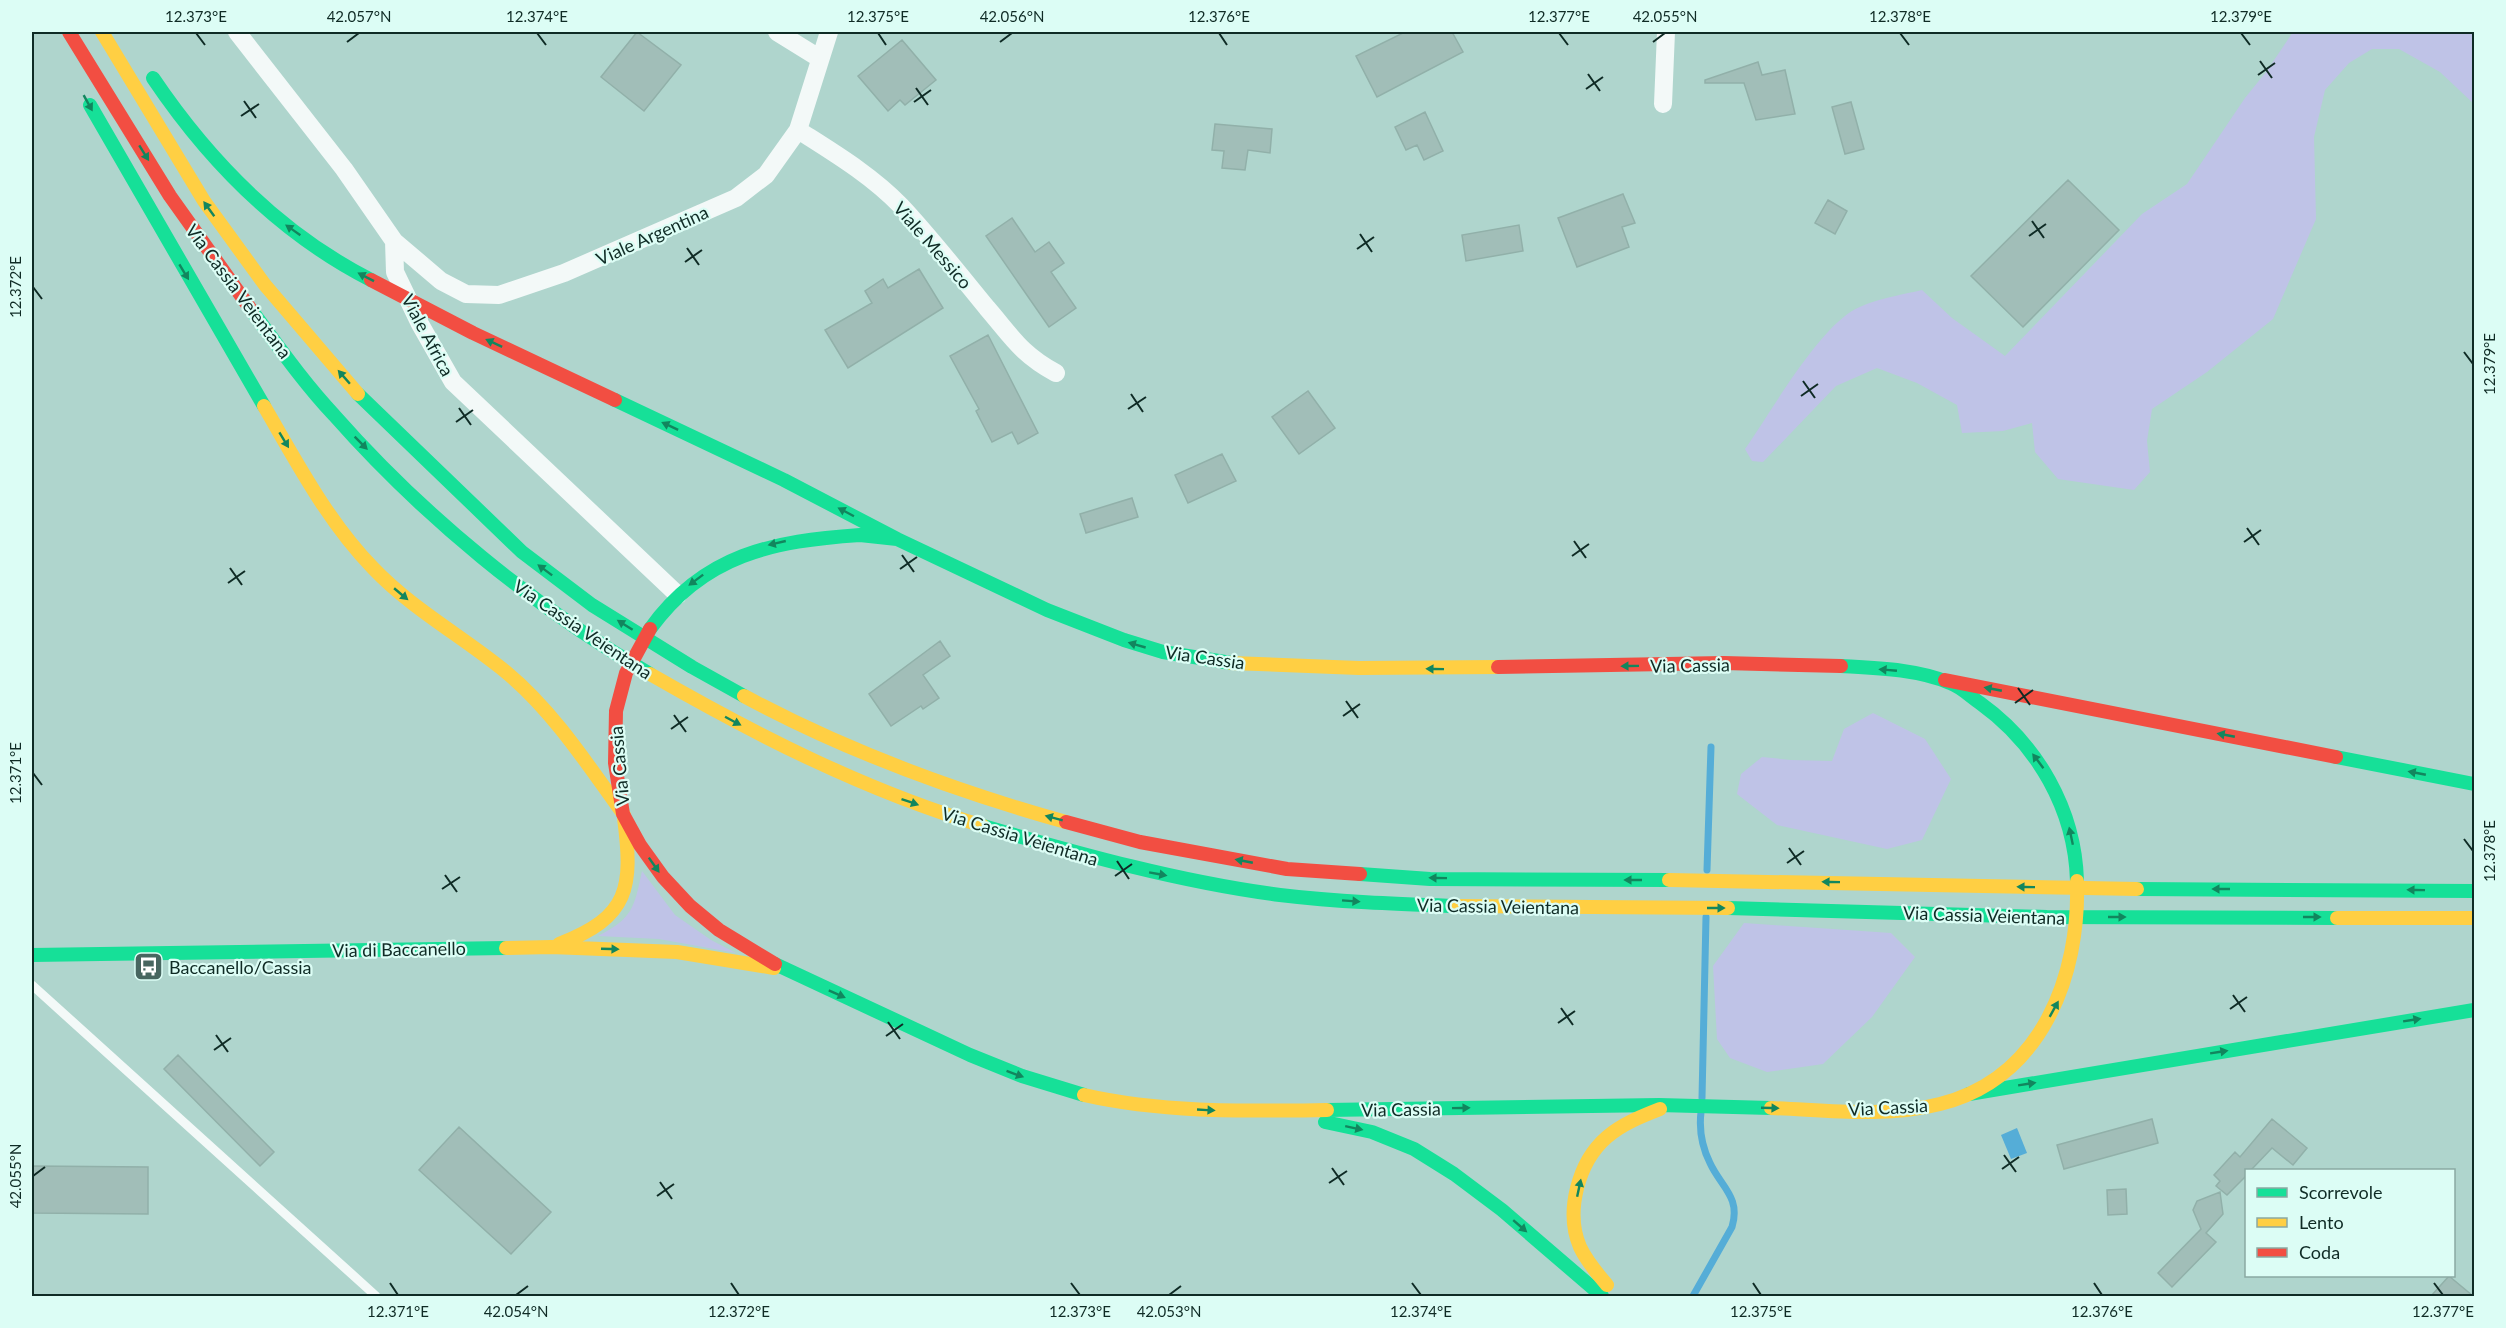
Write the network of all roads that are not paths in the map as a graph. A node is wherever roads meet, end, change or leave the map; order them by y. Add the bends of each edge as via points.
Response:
1 (69, 32) edge
2 (102, 32) edge
3 (237, 32) edge
4 (777, 32) edge
5 (829, 32) edge
6 (1666, 32) edge
7 (819, 58) junction
8 (146, 67) dead end
9 (85, 96) dead end
10 (1663, 104) dead end
11 (798, 130) junction
12 (394, 241) junction
13 (1056, 373) dead end
14 (897, 539) junction
15 (678, 595) junction
16 (1945, 680) junction
17 (2475, 784) edge
18 (624, 815) junction
19 (2475, 891) edge
20 (2475, 918) edge
21 (551, 947) junction
22 (32, 955) edge
23 (784, 970) junction
24 (32, 986) edge
25 (2475, 1010) edge
26 (1969, 1094) junction
27 (1669, 1105) junction
28 (1276, 1111) junction
29 (376, 1296) edge
30 (1602, 1296) edge
31 (1616, 1296) edge

1 -> 20 main road, Via Cassia Veientana via 182,216 242,301 335,416 422,504 517,586 578,630 681,694 776,744 882,792 1014,838 1131,869 1286,896 1427,906 1743,908 2053,917
19 -> 2 main road, Via Cassia Veientana via 1430,879 1287,869 1140,842 1023,810 895,766 789,720 692,667 592,605 522,552 447,483 362,399 265,285 204,201
3 - 12 street via 344,169
4 - 7 street
5 - 7 street, Viale Argentina
6 - 10 street
7 - 11 street, Viale Argentina
14 -> 8 main road via 340,264 283,223 234,179 176,112
9 -> 18 main road via 159,230 299,464 357,550 401,595 473,646 538,703
11 - 12 street, Viale Argentina via 766,175 736,198 564,273 499,295 466,294 441,281
11 - 13 street, Viale Messico via 865,173 882,189 923,232 1016,345
12 - 15 street, Viale Africa via 395,272 453,382
14 -> 15 main road, Via Cassia via 852,535 772,544 720,564
16 -> 14 main road, Via Cassia via 1897,671 1810,665 1457,669 1211,662 1106,636
15 - 18 main road, Via Cassia via 636,652 618,699 614,752
17 -> 16 main road
26 -> 16 main road, Via Cassia via 2002,1073 2027,1049 2056,1007 2068,977 2076,933 2076,861 2066,812 2046,771 2020,737 1993,711
18 - 21 main road, Via di Baccanello via 629,867 620,903 591,930
18 -> 23 main road, Via Cassia via 649,859 679,896 727,936
21 - 22 main road, Via di Baccanello
21 -> 23 main road, Via di Baccanello via 688,954
23 -> 28 main road, Via Cassia via 1003,1070 1049,1086 1173,1108
24 - 29 lane
26 -> 25 main road
27 -> 26 main road, Via Cassia via 1877,1111 1928,1107
28 -> 27 main road, Via Cassia
31 -> 27 main road, Via Cassia via 1591,1266 1578,1242 1578,1184 1606,1137
28 -> 30 main road, Via Cassia via 1372,1132 1414,1149 1502,1210

